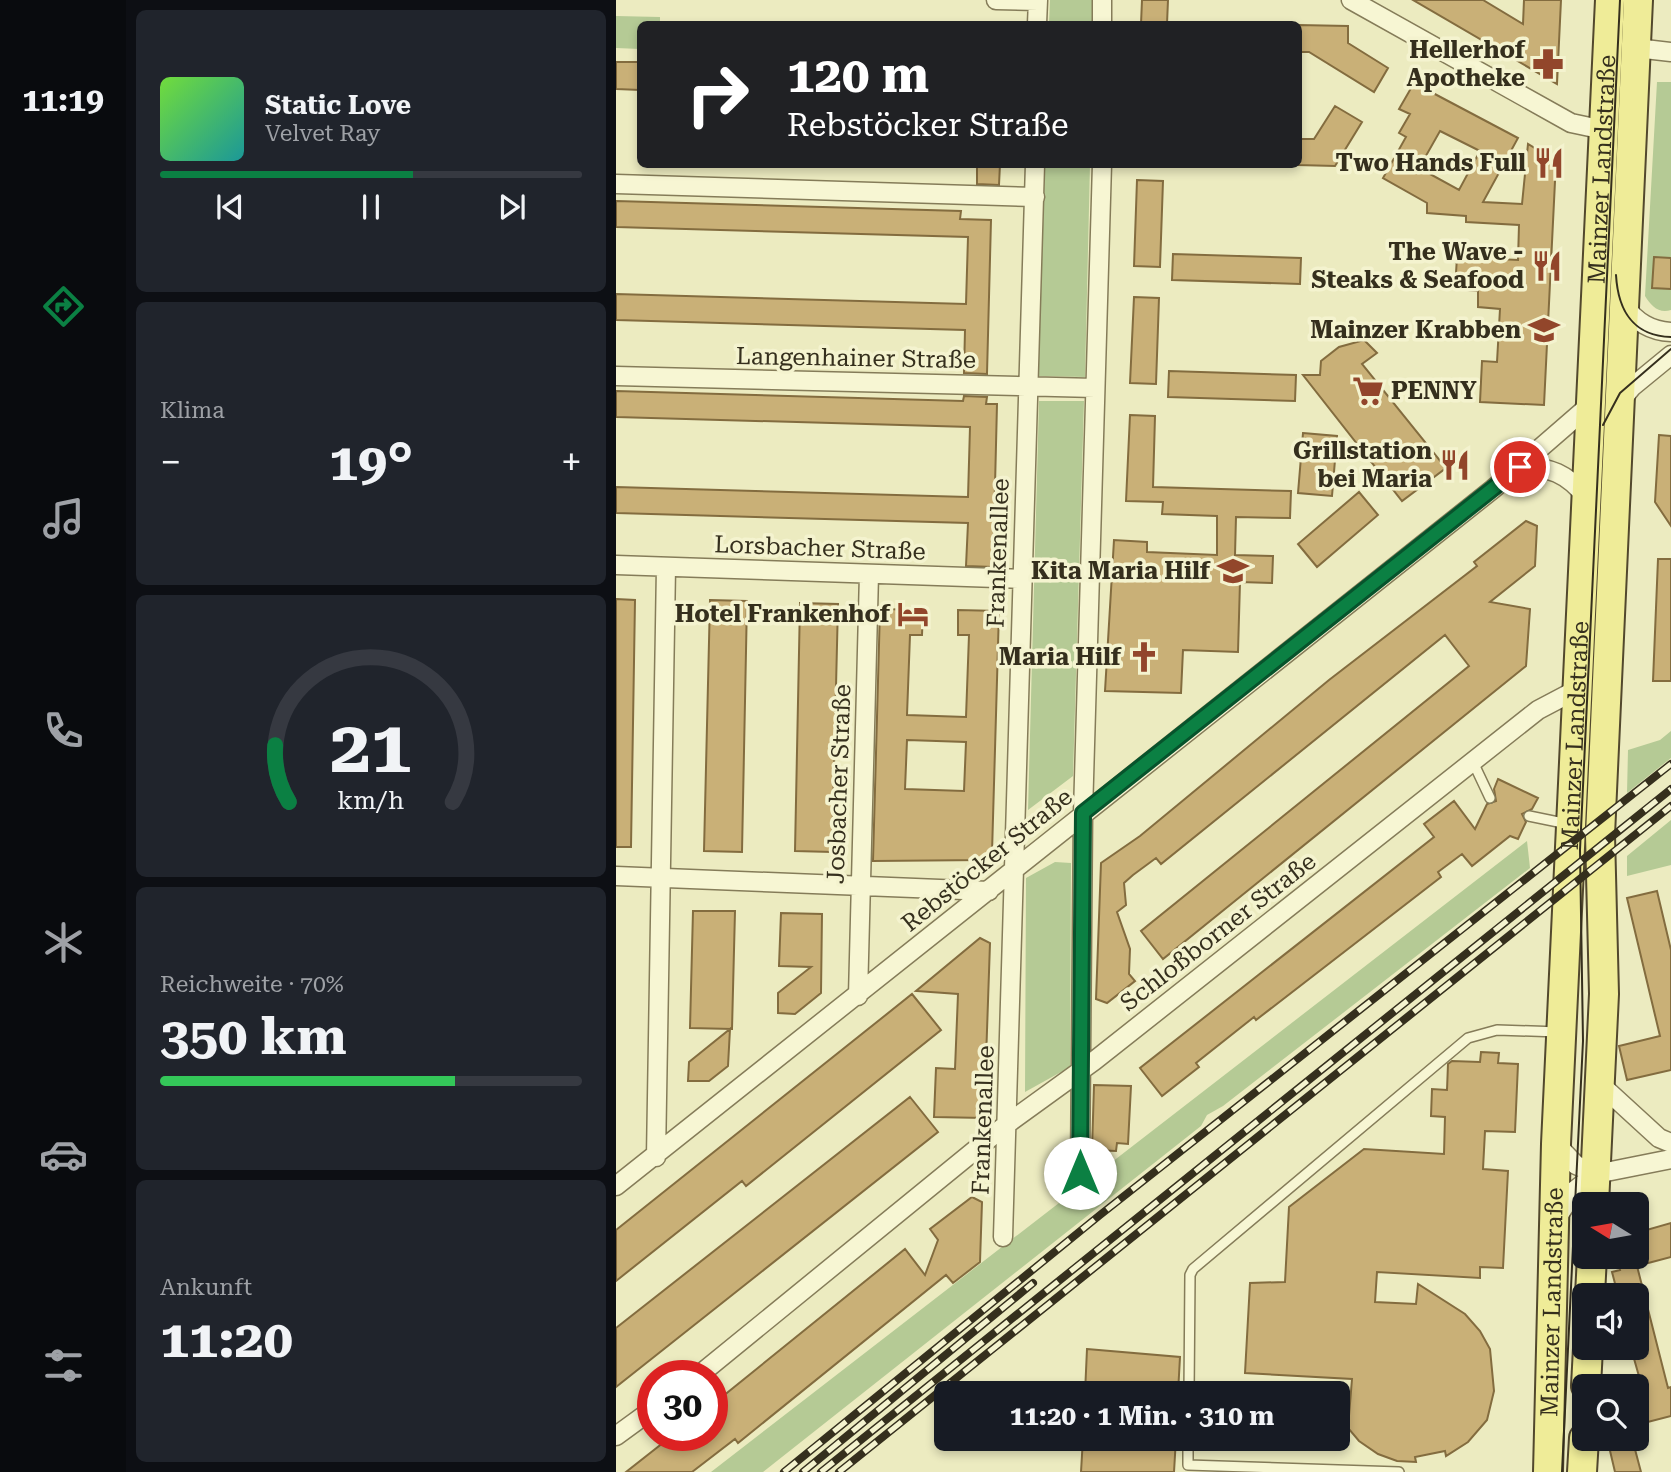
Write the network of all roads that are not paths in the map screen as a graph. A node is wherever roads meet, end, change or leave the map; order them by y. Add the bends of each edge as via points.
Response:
1 (996, 0) edge
2 (1102, 0) edge
3 (1352, 0) edge
4 (1610, 0) edge
5 (1638, 0) edge
6 (1038, 1) edge
7 (1037, 21) edge
8 (1102, 21) edge
9 (1636, 48) junction
10 (1671, 52) edge
11 (1604, 130) junction
12 (1035, 168) edge
13 (1102, 168) edge
14 (616, 184) edge
15 (1035, 197) junction
16 (1624, 306) junction
17 (1671, 331) edge
18 (1671, 355) edge
19 (616, 376) edge
20 (1028, 386) junction
21 (1095, 388) junction
22 (1620, 402) junction
23 (1584, 418) junction
24 (1617, 463) junction
25 (1520, 467) junction
26 (1586, 497) junction
27 (616, 565) edge
28 (666, 567) junction
29 (869, 574) junction
30 (1022, 579) junction
31 (1576, 690) junction
32 (1474, 762) junction
33 (1490, 798) dead end
34 (1083, 813) junction
35 (1529, 816) dead end
36 (1570, 824) junction
37 (1015, 870) junction
38 (616, 876) edge
39 (660, 878) junction
40 (861, 887) junction
41 (989, 891) junction
42 (858, 996) junction
43 (1561, 1032) junction
44 (1080, 1071) junction
45 (1600, 1084) junction
46 (1007, 1124) junction
47 (1671, 1143) edge
48 (1556, 1144) junction
49 (656, 1157) junction
50 (1671, 1159) edge
51 (1080, 1173) dead end
52 (1596, 1174) junction
53 (616, 1186) edge
54 (1595, 1192) edge
55 (1553, 1225) junction
56 (1003, 1237) dead end
57 (718, 1360) edge
58 (1189, 1381) edge
59 (637, 1421) edge
60 (616, 1436) edge
61 (1188, 1451) edge
62 (1583, 1451) edge
63 (1188, 1469) edge
64 (1399, 1472) edge
65 (1548, 1472) edge
66 (1582, 1472) edge

1 - 6 street
2 - 8 street
3 - 11 street via 1571,123
4 - 11 main road, Mainzer Landstraße
5 - 9 main road, Mainzer Landstraße
6 - 7 street
9 - 10 street
9 - 16 main road, Mainzer Landstraße
11 - 23 main road, Mainzer Landstraße
12 - 15 street, Frankenallee
13 - 21 street
14 - 15 street
15 - 20 street, Frankenallee
16 - 17 street via 1646,326
16 - 22 main road, Mainzer Landstraße
18 - 22 street
19 - 20 street, Langenhainer Straße
20 - 21 street, Langenhainer Straße
20 - 30 street, Frankenallee
21 - 34 street
22 - 24 main road, Mainzer Landstraße
23 - 24 street
23 - 25 street, Rebstöcker Straße
23 - 26 main road, Mainzer Landstraße
24 - 45 main road, Mainzer Landstraße via 1600,835 1605,957
25 - 26 street via 1561,473
25 - 34 street, Rebstöcker Straße
26 - 31 main road, Mainzer Landstraße
27 - 28 street, Lorsbacher Straße
28 - 29 street, Lorsbacher Straße
28 - 39 street
29 - 30 street, Lorsbacher Straße
29 - 40 street, Josbacher Straße
30 - 37 street, Frankenallee
31 - 32 street, Schloßborner Straße via 1538,710
31 - 36 main road, Mainzer Landstraße
32 - 33 lane
32 - 44 street, Schloßborner Straße
34 - 37 street, Rebstöcker Straße
34 - 44 street
35 - 36 lane
36 - 43 main road, Mainzer Landstraße
37 - 41 street, Rebstöcker Straße
37 - 46 street, Frankenallee
38 - 39 street
39 - 40 street
39 - 49 street
40 - 41 street
40 - 42 street, Josbacher Straße
41 - 42 street, Rebstöcker Straße
42 - 49 street, Rebstöcker Straße
43 - 48 main road, Mainzer Landstraße
43 - 58 lane via 1497,1030 1468,1038 1193,1269
44 - 46 street, Schloßborner Straße
44 - 51 street
45 - 47 street via 1659,1138
45 - 52 main road, Mainzer Landstraße
46 - 56 street, Frankenallee
46 - 57 street, Schloßborner Straße
48 - 52 street via 1576,1165
48 - 55 main road, Mainzer Landstraße
49 - 53 street, Rebstöcker Straße
50 - 52 street
52 - 54 main road, Mainzer Landstraße
52 - 55 street via 1575,1190
55 - 65 main road, Mainzer Landstraße
59 - 60 street
61 - 63 lane
62 - 66 main road, Mainzer Landstraße
63 - 64 lane

